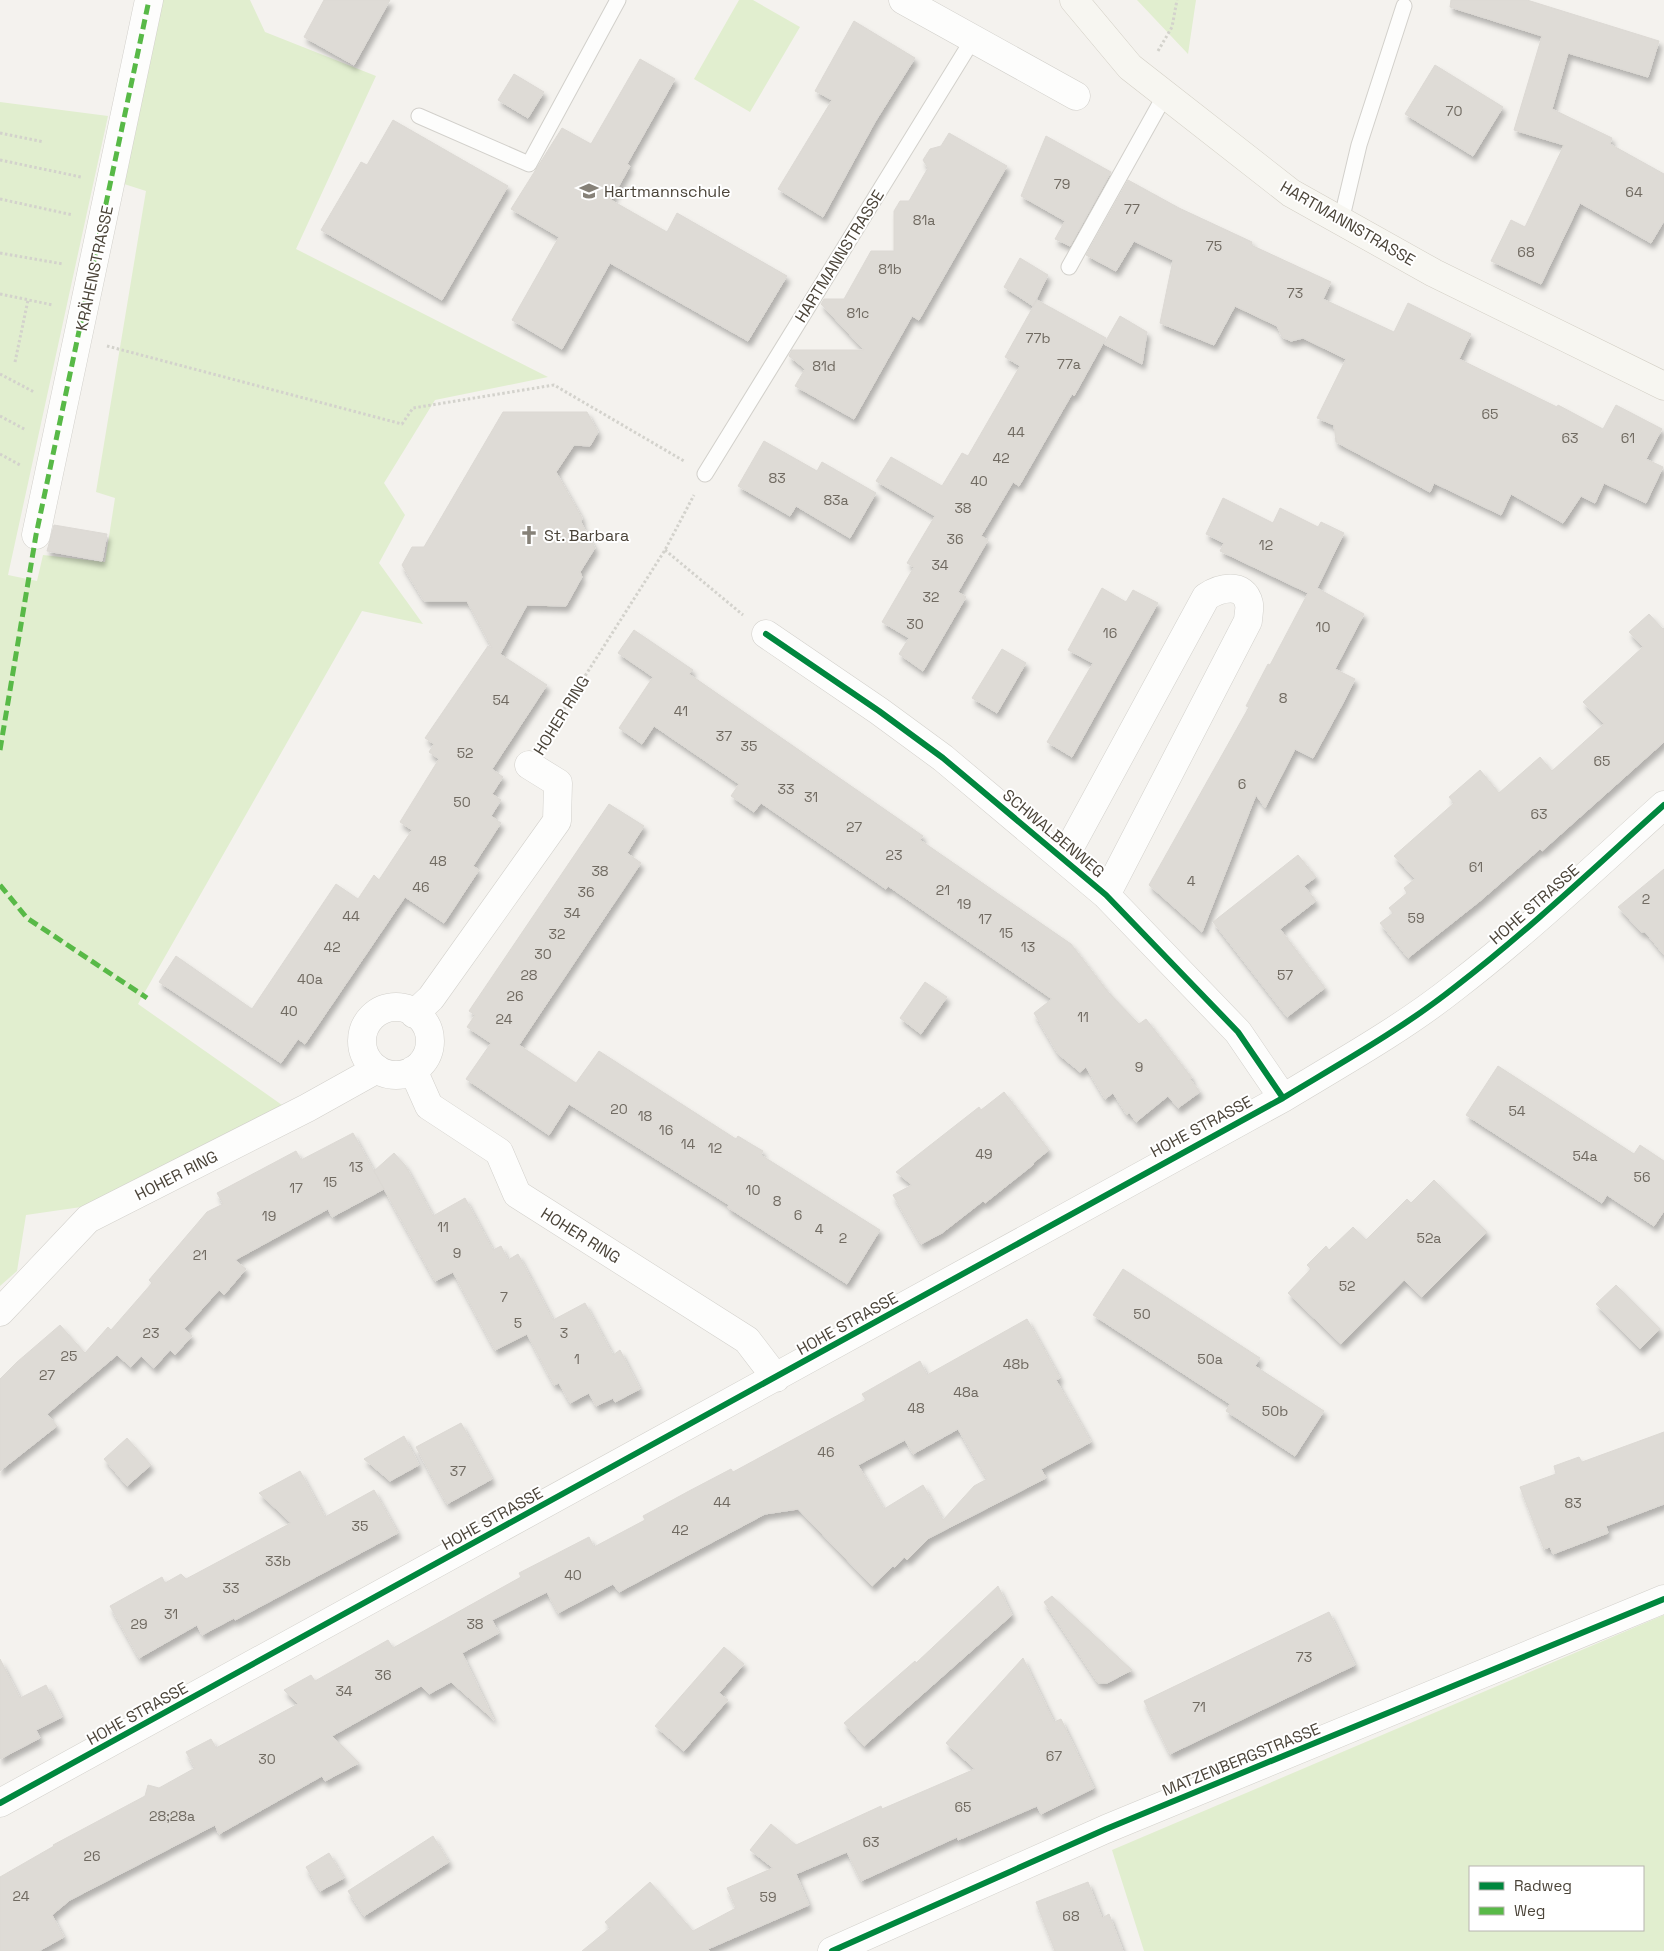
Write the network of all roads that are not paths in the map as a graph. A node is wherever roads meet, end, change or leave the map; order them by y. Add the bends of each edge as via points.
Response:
1 (149, 0) edge
2 (618, 0) edge
3 (903, 0) edge
4 (1074, 0) edge
5 (1404, 6) dead end
6 (973, 39) junction
7 (1165, 95) junction
8 (1076, 96) dead end
9 (419, 116) dead end
10 (1341, 221) junction
11 (1068, 267) dead end
12 (1664, 386) edge
13 (705, 474) road end
14 (36, 535) dead end
15 (766, 634) road end
16 (529, 765) road end
17 (1662, 812) edge
18 (1064, 858) junction
19 (1106, 895) junction
20 (414, 1014) junction
21 (377, 1069) junction
22 (413, 1070) junction
23 (1282, 1098) junction
24 (0, 1312) edge
25 (776, 1378) junction
26 (1664, 1599) edge
27 (0, 1804) edge
28 (832, 1951) edge

1 - 14 street, KRÄHENSTRASSE
2 - 9 lane via 529,164
3 - 6 street
4 - 7 main road, HARTMANNSTRASSE via 1130,67
5 - 10 lane via 1359,145
6 - 8 street
6 - 13 lane, HARTMANNSTRASSE
7 - 10 main road, HARTMANNSTRASSE via 1291,193
7 - 11 lane
10 - 12 main road, HARTMANNSTRASSE via 1434,273
15 - 18 street, SCHWALBENWEG via 879,710 943,758
16 - 20 street, HOHER RING via 558,783 556,821 431,998
17 - 23 street, HOHE STRASSE via 1454,989 1380,1039
18 - 19 street, SCHWALBENWEG
18 - 19 street, SCHWALBENWEG via 1206,597 1218,590 1232,588 1242,593 1249,604 1248,621
19 - 23 street, SCHWALBENWEG via 1238,1032
20 - 21 street via 396,1007 387,1008 370,1018 362,1036 362,1045 364,1054
20 - 22 street via 422,1019 429,1037 426,1056
21 - 22 street via 395,1075
21 - 24 street, HOHER RING via 88,1219
22 - 25 street, HOHER RING via 428,1106 499,1152 517,1194 747,1340
23 - 25 street, HOHE STRASSE
25 - 27 street, HOHE STRASSE
26 - 28 street, MATZENBERGSTRASSE via 1106,1829

